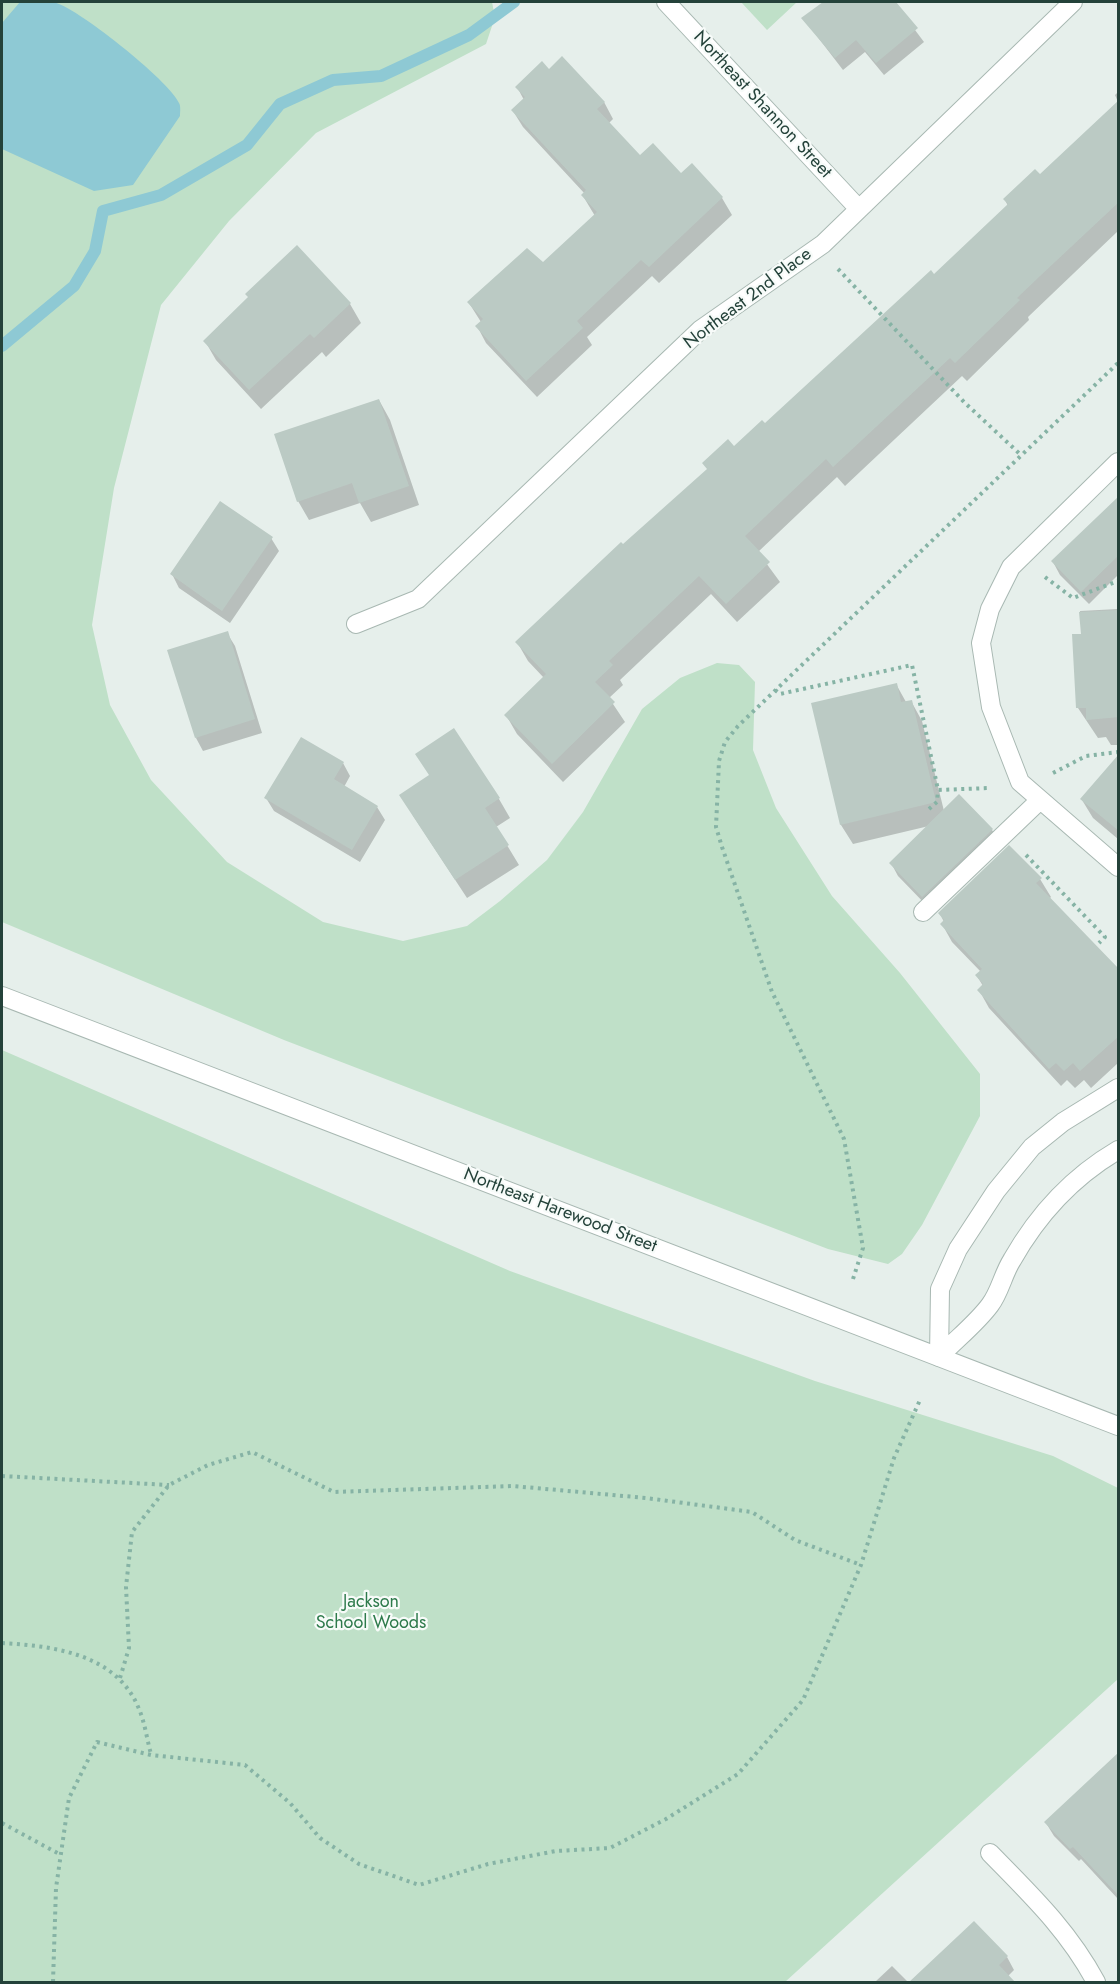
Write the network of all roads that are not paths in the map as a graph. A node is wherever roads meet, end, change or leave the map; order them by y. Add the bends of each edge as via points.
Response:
1 (666, 2) edge
2 (1073, 2) edge
3 (858, 208) junction
4 (1119, 462) edge
5 (356, 624) dead end
6 (1039, 801) junction
7 (1119, 867) edge
8 (923, 912) dead end
9 (2, 996) edge
10 (1119, 1088) edge
11 (1119, 1150) edge
12 (939, 1357) junction
13 (1119, 1426) edge
14 (990, 1853) dead end
15 (1096, 1983) edge

1 - 3 street, Northeast Shannon Street
2 - 3 street, Northeast 2nd Place
3 - 5 street, Northeast 2nd Place via 823,243 700,330 418,599
4 - 6 street via 1011,567 990,609 981,644 991,707 1020,782
6 - 7 street
6 - 8 street
9 - 12 street, Northeast Harewood Street
10 - 12 street via 1063,1122 1032,1148 996,1191 958,1249 940,1288
11 - 12 street via 1101,1160 1054,1200 1033,1224 991,1304
12 - 13 street, Northeast Harewood Street
14 - 15 street via 1058,1925 1078,1950

